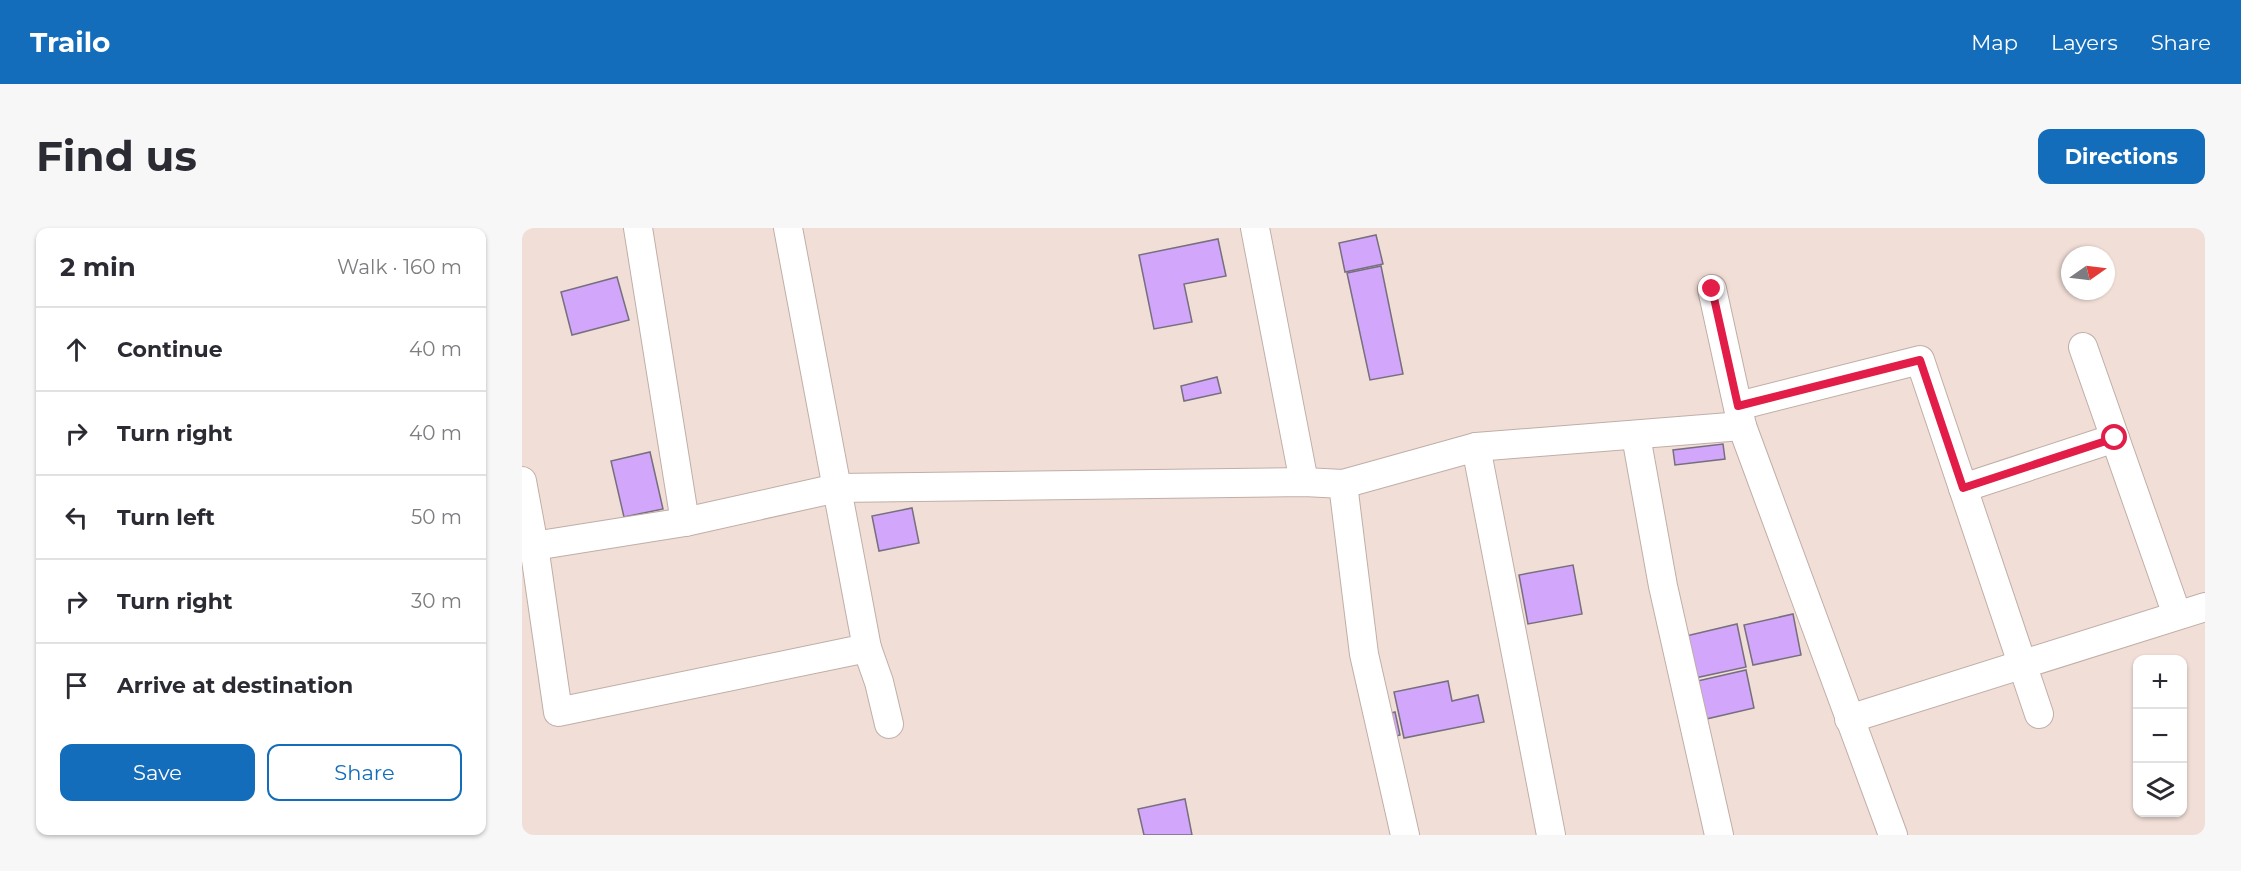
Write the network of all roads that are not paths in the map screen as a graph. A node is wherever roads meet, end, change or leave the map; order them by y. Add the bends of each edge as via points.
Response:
1 (638, 228) edge
2 (788, 228) edge
3 (1255, 228) edge
4 (1712, 289) dead end
5 (2083, 347) dead end
6 (1740, 416) junction
7 (1636, 436) junction
8 (2115, 438) junction
9 (1476, 447) junction
10 (522, 481) edge
11 (1304, 482) junction
12 (1342, 484) junction
13 (837, 488) junction
14 (1963, 488) junction
15 (685, 522) junction
16 (528, 547) edge
17 (2205, 607) edge
18 (2177, 615) junction
19 (867, 648) junction
20 (2022, 664) junction
21 (2039, 714) dead end
22 (1849, 719) junction
23 (889, 724) dead end
24 (1405, 835) edge
25 (1551, 835) edge
26 (1719, 835) edge
27 (1893, 835) edge

1 - 15 street
2 - 13 street
3 - 11 street
4 - 6 street
5 - 8 street
6 - 7 street
6 - 14 street via 1920,360
6 - 22 street
7 - 9 street
7 - 26 street via 1665,596
8 - 14 street
8 - 18 street
9 - 12 street
9 - 25 street
10 - 16 street
11 - 12 street
11 - 13 street
12 - 24 street via 1364,654
13 - 15 street
13 - 19 street
14 - 20 street
15 - 16 street
16 - 19 street via 558,712
17 - 18 street
18 - 20 street
19 - 23 street
20 - 21 street
20 - 22 street
22 - 27 street

